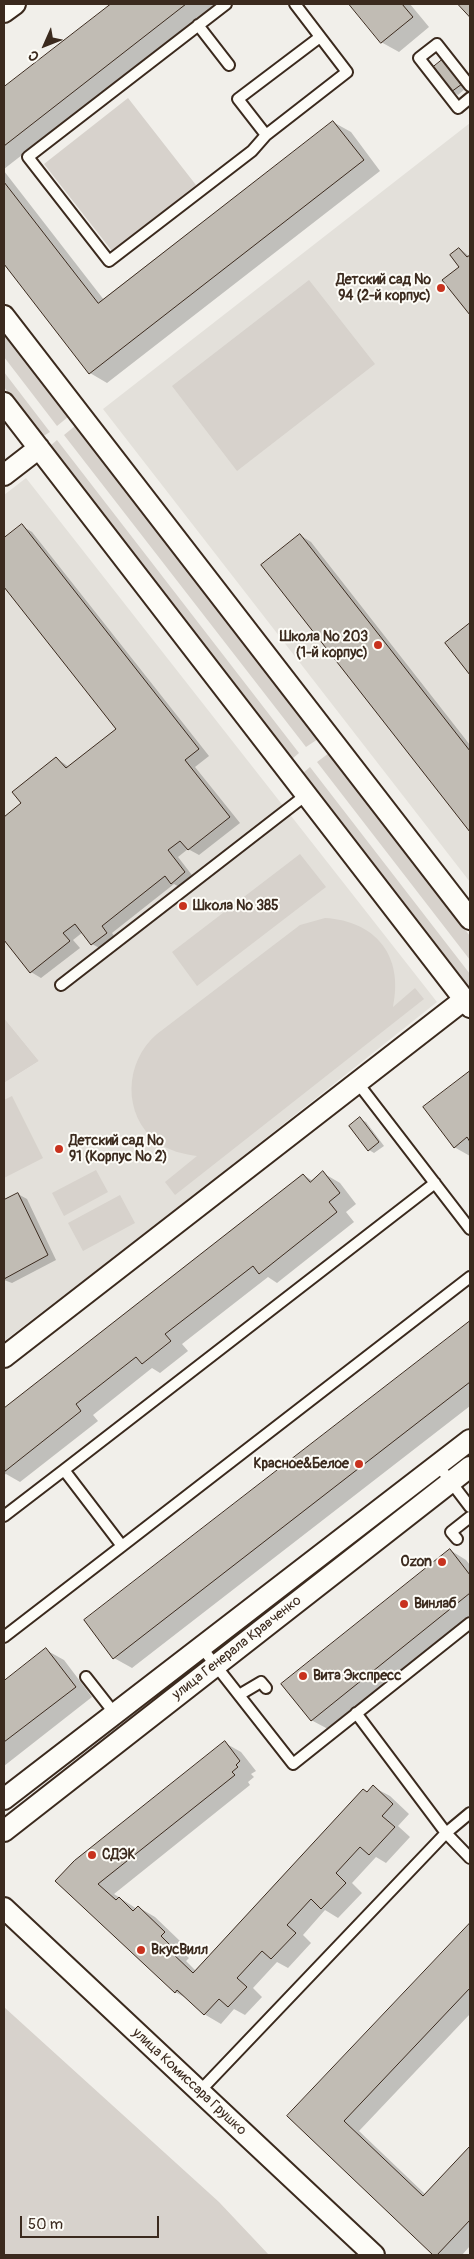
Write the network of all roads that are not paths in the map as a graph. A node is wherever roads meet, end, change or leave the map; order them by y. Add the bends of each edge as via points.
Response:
1 (15, 4) edge
2 (226, 4) edge
3 (295, 4) edge
4 (4, 12) edge
5 (198, 25) junction
6 (320, 37) junction
7 (228, 65) dead end
8 (470, 86) edge
9 (470, 98) edge
10 (266, 135) junction
11 (4, 316) edge
12 (4, 403) edge
13 (39, 448) junction
14 (4, 475) edge
15 (306, 795) junction
16 (470, 919) edge
17 (61, 985) dead end
18 (467, 1003) edge
19 (357, 1082) junction
20 (435, 1184) junction
21 (470, 1229) edge
22 (470, 1277) edge
23 (4, 1357) edge
24 (470, 1440) edge
25 (438, 1466) junction
26 (470, 1467) edge
27 (64, 1470) junction
28 (451, 1482) junction
29 (470, 1507) edge
30 (4, 1516) edge
31 (470, 1517) edge
32 (457, 1540) dead end
33 (122, 1546) junction
34 (468, 1628) edge
35 (4, 1637) edge
36 (202, 1648) junction
37 (215, 1665) junction
38 (86, 1677) dead end
39 (266, 1688) dead end
40 (239, 1695) junction
41 (356, 1713) junction
42 (115, 1714) junction
43 (4, 1799) edge
44 (470, 1813) edge
45 (4, 1831) edge
46 (446, 1833) junction
47 (470, 1858) edge
48 (4, 1908) edge
49 (199, 2092) junction
50 (374, 2255) edge

1 - 4 street
2 - 5 lane
3 - 6 lane
5 - 7 lane
5 - 10 lane via 28,157 109,261 252,151
6 - 10 lane via 347,72
6 - 10 lane via 238,99
8 - 9 lane via 437,44 419,58 458,108
11 - 16 street
12 - 13 street
13 - 14 street
13 - 15 street
15 - 17 lane
15 - 18 street
18 - 19 street
19 - 20 lane
19 - 23 street
20 - 21 lane
20 - 27 lane
22 - 33 lane
24 - 25 street, улица Генерала Кравченко
25 - 28 lane
25 - 36 street, улица Генерала Кравченко
26 - 28 street, улица Генерала Кравченко
27 - 30 lane
27 - 33 lane
28 - 29 lane
28 - 37 street, улица Генерала Кравченко
31 - 32 lane via 451,1532
33 - 35 lane
34 - 41 lane
36 - 37 lane
36 - 42 street, улица Генерала Кравченко
37 - 40 lane
37 - 45 street, улица Генерала Кравченко
38 - 42 lane
39 - 40 lane via 261,1682
40 - 41 lane via 293,1764
41 - 46 lane
42 - 43 street, улица Генерала Кравченко
44 - 46 lane
46 - 47 lane
46 - 49 lane
48 - 49 street, улица Комиссара Грушко
49 - 50 street, улица Комиссара Грушко

